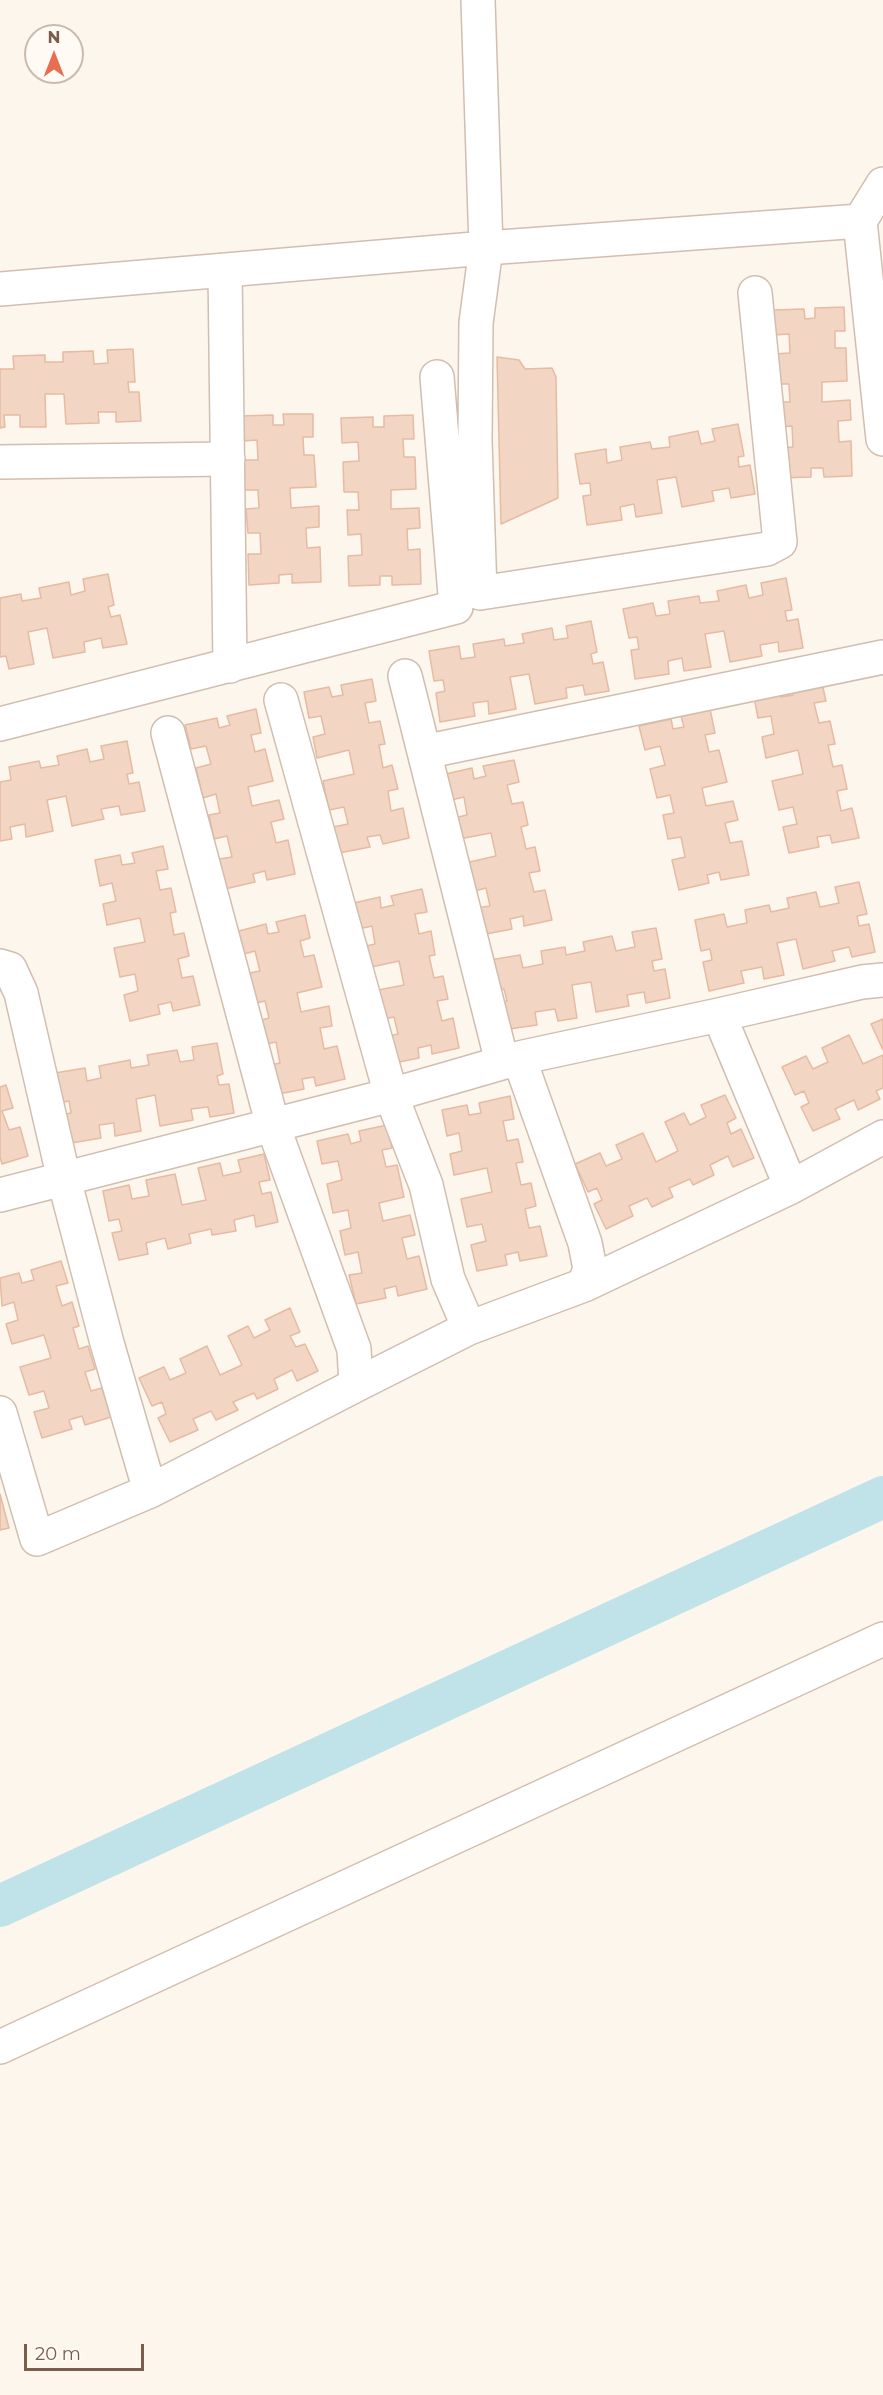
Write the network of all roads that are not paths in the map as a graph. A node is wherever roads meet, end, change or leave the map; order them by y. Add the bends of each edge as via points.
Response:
1 (478, 0) edge
2 (883, 184) edge
3 (860, 221) junction
4 (486, 248) junction
5 (225, 270) junction
6 (0, 289) edge
7 (755, 293) dead end
8 (437, 377) dead end
9 (883, 439) edge
10 (228, 459) junction
11 (0, 462) edge
12 (883, 657) edge
13 (230, 666) junction
14 (405, 676) dead end
15 (281, 700) dead end
16 (0, 724) edge
17 (168, 733) dead end
18 (424, 752) junction
19 (0, 966) edge
20 (883, 980) edge
21 (719, 1015) junction
22 (510, 1060) junction
23 (391, 1095) junction
24 (273, 1126) junction
25 (883, 1137) edge
26 (64, 1179) junction
27 (791, 1187) junction
28 (0, 1196) edge
29 (584, 1285) junction
30 (469, 1328) junction
31 (356, 1385) junction
32 (0, 1413) edge
33 (150, 1491) junction
34 (883, 1639) edge
35 (0, 2047) edge

1 - 4 street
2 - 3 street
3 - 4 street
3 - 9 street
4 - 5 street
4 - 7 street via 476,323 480,593 767,549 780,542
5 - 6 street
5 - 10 street
8 - 13 street via 456,607
10 - 11 street
10 - 13 street
12 - 18 street
13 - 16 street
14 - 18 street
15 - 23 street
17 - 24 street
18 - 22 street
19 - 26 street via 10,969 21,993
20 - 21 street
21 - 22 street
21 - 27 street
22 - 23 street
22 - 29 street via 585,1243 590,1269
23 - 24 street
23 - 30 street via 426,1185 448,1279
24 - 26 street
24 - 31 street via 354,1349
25 - 27 street
26 - 28 street
26 - 33 street
27 - 29 street
29 - 30 street
30 - 31 street
31 - 33 street
32 - 33 street via 38,1539
34 - 35 street

